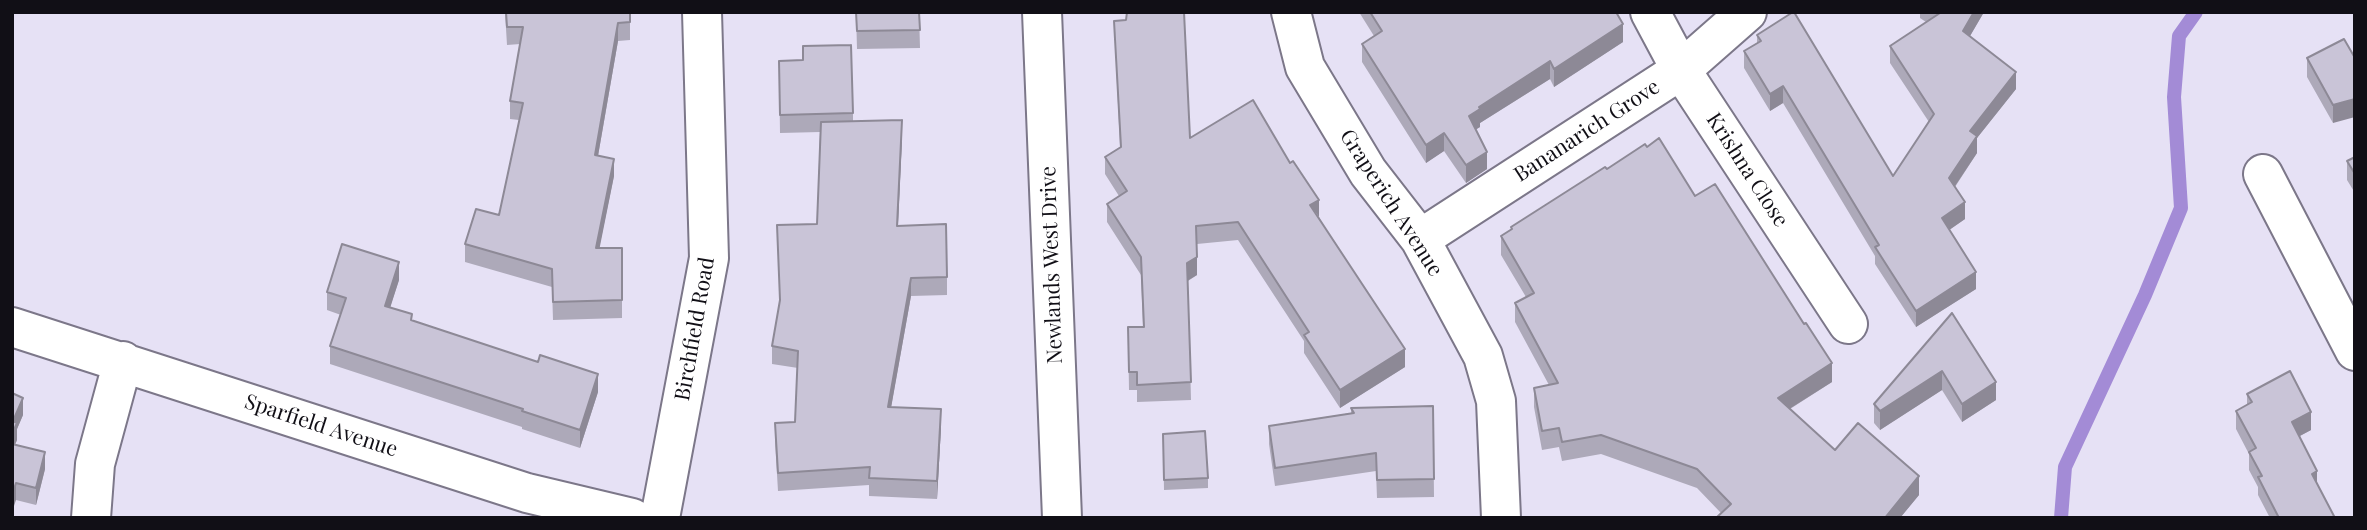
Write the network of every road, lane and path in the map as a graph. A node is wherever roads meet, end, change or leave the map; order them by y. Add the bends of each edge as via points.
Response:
1 (702, 12) edge
2 (1042, 12) edge
3 (1291, 12) edge
4 (1650, 12) edge
5 (1747, 12) edge
6 (1681, 69) junction
7 (2263, 174) dead end
8 (1420, 239) junction
9 (1848, 324) dead end
10 (12, 327) edge
11 (2355, 351) edge
12 (123, 361) junction
13 (91, 518) edge
14 (632, 518) edge
15 (660, 518) edge
16 (1062, 518) edge
17 (1501, 518) edge

1 - 15 street, Birchfield Road via 709,258
2 - 16 street, Newlands West Drive
3 - 8 street, Graperich Avenue via 1305,67 1368,172
4 - 6 street, Krishna Close
5 - 6 street, Bananarich Grove
6 - 8 street, Bananarich Grove
6 - 9 street, Krishna Close
7 - 11 street
8 - 17 street, Graperich Avenue via 1483,356 1496,401
10 - 12 street, Sparfield Avenue
12 - 13 street via 95,464
12 - 14 street, Sparfield Avenue via 527,493

